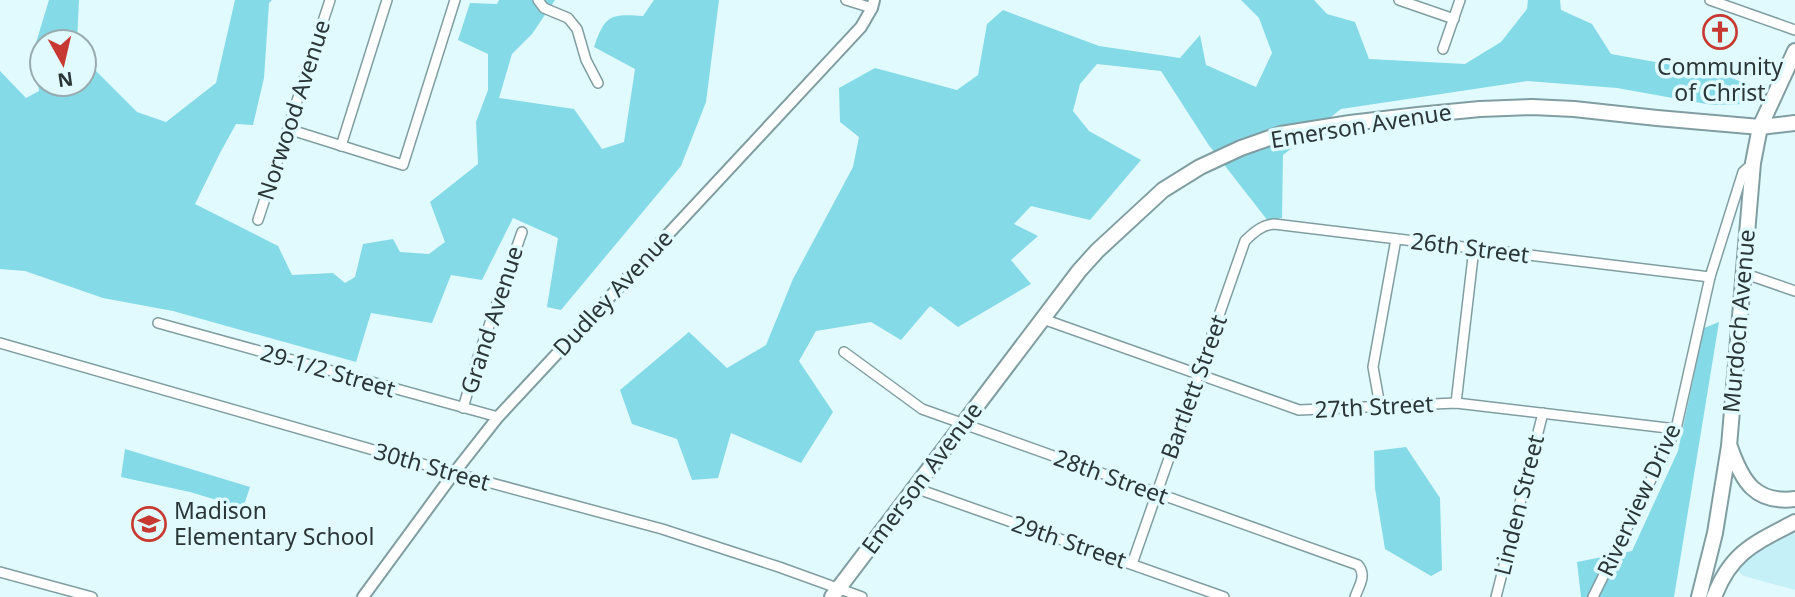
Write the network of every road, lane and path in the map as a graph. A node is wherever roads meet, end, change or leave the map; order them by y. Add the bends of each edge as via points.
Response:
1 (330, 0) edge
2 (387, 0) edge
3 (454, 0) edge
4 (538, 0) edge
5 (846, 0) edge
6 (1399, 0) edge
7 (1460, 0) edge
8 (1710, 0) edge
9 (873, 4) edge
10 (1454, 19) junction
11 (1795, 30) edge
12 (1443, 49) dead end
13 (1795, 51) edge
14 (598, 83) dead end
15 (1795, 123) edge
16 (1760, 127) junction
17 (288, 129) junction
18 (341, 146) junction
19 (1753, 163) junction
20 (258, 220) dead end
21 (522, 232) dead end
22 (1396, 239) junction
23 (1474, 248) junction
24 (1242, 250) joint
25 (1743, 273) junction
26 (1710, 277) junction
27 (1795, 291) edge
28 (1043, 319) junction
29 (158, 323) dead end
30 (0, 342) edge
31 (845, 352) dead end
32 (1198, 374) junction
33 (1456, 403) junction
34 (1380, 406) junction
35 (463, 408) junction
36 (1543, 414) junction
37 (498, 417) junction
38 (963, 424) junction
39 (1676, 429) junction
40 (1729, 446) junction
41 (454, 474) junction
42 (915, 488) junction
43 (1156, 493) junction
44 (1795, 499) edge
45 (1795, 523) edge
46 (1714, 533) junction
47 (1132, 564) junction
48 (1731, 565) junction
49 (0, 572) edge
50 (835, 593) edge
51 (65, 594) edge
52 (92, 597) edge
53 (363, 597) edge
54 (862, 597) edge
55 (1224, 597) edge
56 (1355, 597) edge
57 (1496, 597) edge
58 (1593, 597) edge
59 (1699, 597) edge
60 (1714, 597) edge

1 - 17 street, Norwood Avenue
2 - 18 street
3 - 18 street via 403,165
4 - 14 street via 577,29
5 - 9 street
6 - 10 street
7 - 10 street
8 - 11 street
9 - 37 street, Dudley Avenue via 860,27
10 - 12 street
13 - 16 main road, Murdoch Avenue
15 - 16 main road, Emerson Avenue
16 - 19 main road, Murdoch Avenue
16 - 28 main road, Emerson Avenue via 1532,107 1418,115 1281,134 1200,167 1163,190 1097,251
17 - 18 street
17 - 20 street, Norwood Avenue
19 - 25 main road, Murdoch Avenue
19 - 26 street, Riverview Drive via 1743,172
21 - 35 street, Grand Avenue
22 - 23 street, 26th Street
22 - 24 street, 26th Street via 1274,224 1254,232
22 - 34 street via 1373,367
23 - 26 street, 26th Street
23 - 33 street
24 - 32 street, Bartlett Street
25 - 27 street
25 - 40 main road, Murdoch Avenue
26 - 39 street, Riverview Drive
28 - 32 street, 27th Street
28 - 38 main road, Emerson Avenue
29 - 35 street, 29-1/2 Street
30 - 41 street, 30th Street
31 - 38 street, 28th Street via 922,409
32 - 34 street, 27th Street via 1299,410
32 - 43 street, Bartlett Street
33 - 34 street, 27th Street
33 - 36 street, 27th Street
35 - 37 street, 29-1/2 Street
36 - 39 street, 27th Street
36 - 57 street, Linden Street
37 - 41 street, Dudley Avenue
38 - 42 main road, Emerson Avenue
38 - 43 street, 28th Street
39 - 58 street, Riverview Drive
40 - 44 main road via 1738,470 1754,490 1773,499
40 - 46 main road, Murdoch Avenue
41 - 50 street, 30th Street via 662,529 779,567
41 - 53 street, Dudley Avenue
42 - 47 street, 29th Street
42 - 50 main road, Emerson Avenue
43 - 47 street, Bartlett Street
43 - 56 street, 28th Street via 1358,565 1363,576
45 - 48 main road via 1762,539
46 - 48 main road via 1719,550
46 - 59 main road, Murdoch Avenue
47 - 55 street, 29th Street
48 - 60 main road
49 - 51 street
50 - 54 street, 30th Street
51 - 52 street

